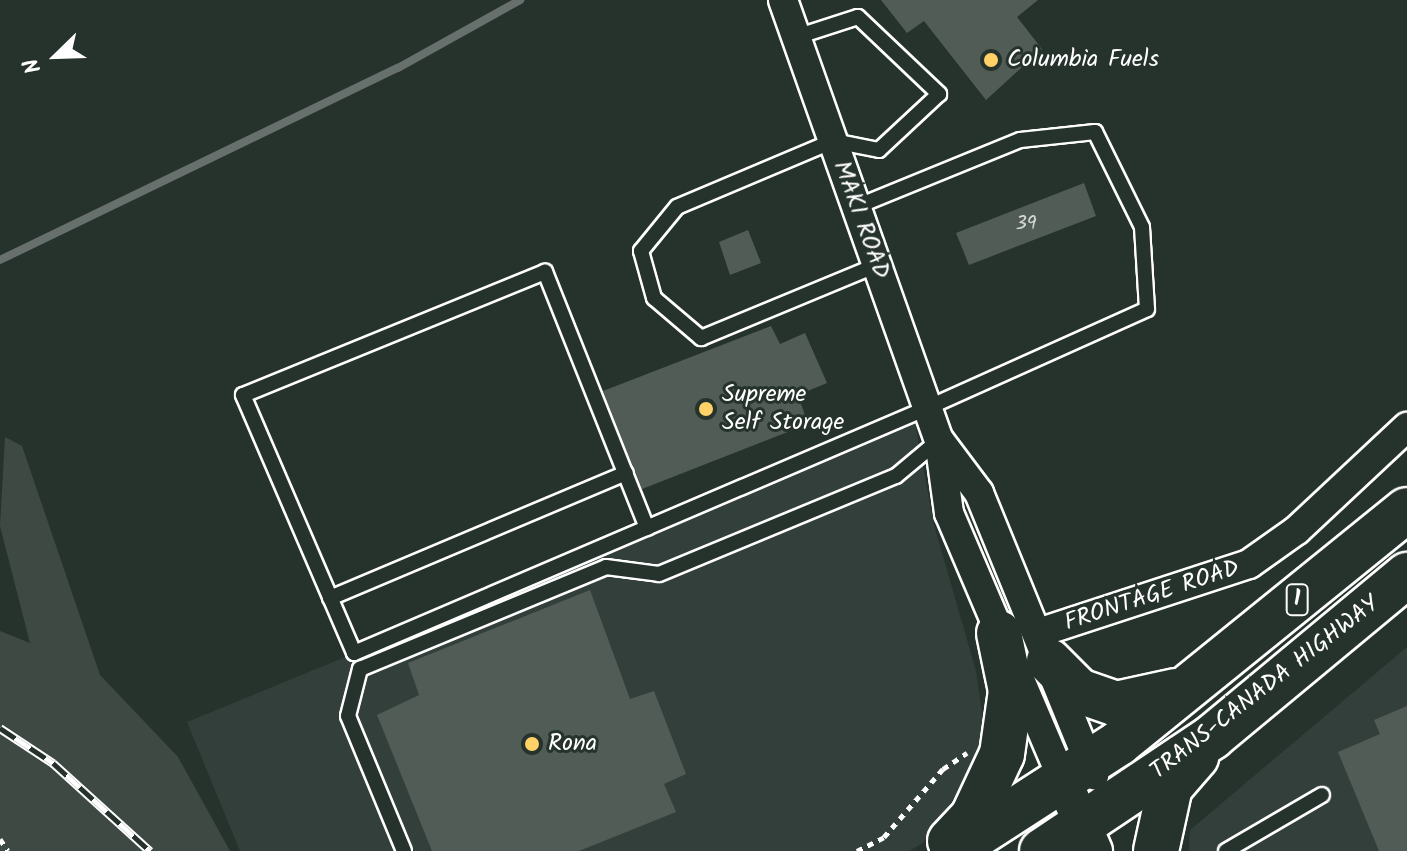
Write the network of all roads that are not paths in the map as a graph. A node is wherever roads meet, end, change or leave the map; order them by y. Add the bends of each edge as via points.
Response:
1 (783, 0) edge
2 (796, 37) junction
3 (833, 141) junction
4 (856, 207) junction
5 (877, 265) junction
6 (927, 408) junction
7 (1407, 427) edge
8 (939, 440) junction
9 (626, 473) junction
10 (1407, 510) edge
11 (647, 528) junction
12 (1407, 575) edge
13 (330, 598) junction
14 (1028, 642) junction
15 (1186, 688) junction
16 (1212, 737) junction
17 (1075, 770) junction
18 (1322, 795) dead end
19 (1100, 835) edge
20 (404, 851) edge
21 (941, 851) edge
22 (952, 851) edge
23 (1042, 851) edge
24 (1156, 851) edge
25 (1226, 851) edge

1 - 2 street, MAKI ROAD
2 - 3 street, MAKI ROAD
2 - 3 lane via 858,17 939,94 879,150
3 - 4 street, MAKI ROAD
3 - 5 lane via 677,207 641,251 654,298 701,338
4 - 5 street, MAKI ROAD
4 - 6 lane via 1020,140 1095,132 1142,227 1147,309
5 - 6 street, MAKI ROAD
6 - 8 street, MAKI ROAD
6 - 11 lane
7 - 14 street, FRONTAGE ROAD via 1297,530 1249,564
8 - 14 street, MAKI ROAD via 979,493
8 - 14 street, MAKI ROAD via 949,513
8 - 20 lane via 896,476 659,574 606,567 360,669 348,716
9 - 11 lane
9 - 13 lane
9 - 13 lane via 545,272 243,395
10 - 15 highway, TRANS-CANADA HIGHWAY / 1
11 - 13 lane via 354,653
12 - 16 highway, TRANS-CANADA HIGHWAY / 1
14 - 15 highway via 1079,691 1116,704
14 - 17 street, MAKI ROAD
14 - 17 street, MAKI ROAD
14 - 21 highway via 1011,691 1002,754 973,816
15 - 17 highway, TRANS-CANADA HIGHWAY / 1
16 - 19 highway, TRANS-CANADA HIGHWAY / 1
16 - 24 highway via 1170,787
17 - 19 street
17 - 22 highway, TRANS-CANADA HIGHWAY / 1
18 - 25 lane
19 - 23 highway, TRANS-CANADA HIGHWAY / 1

